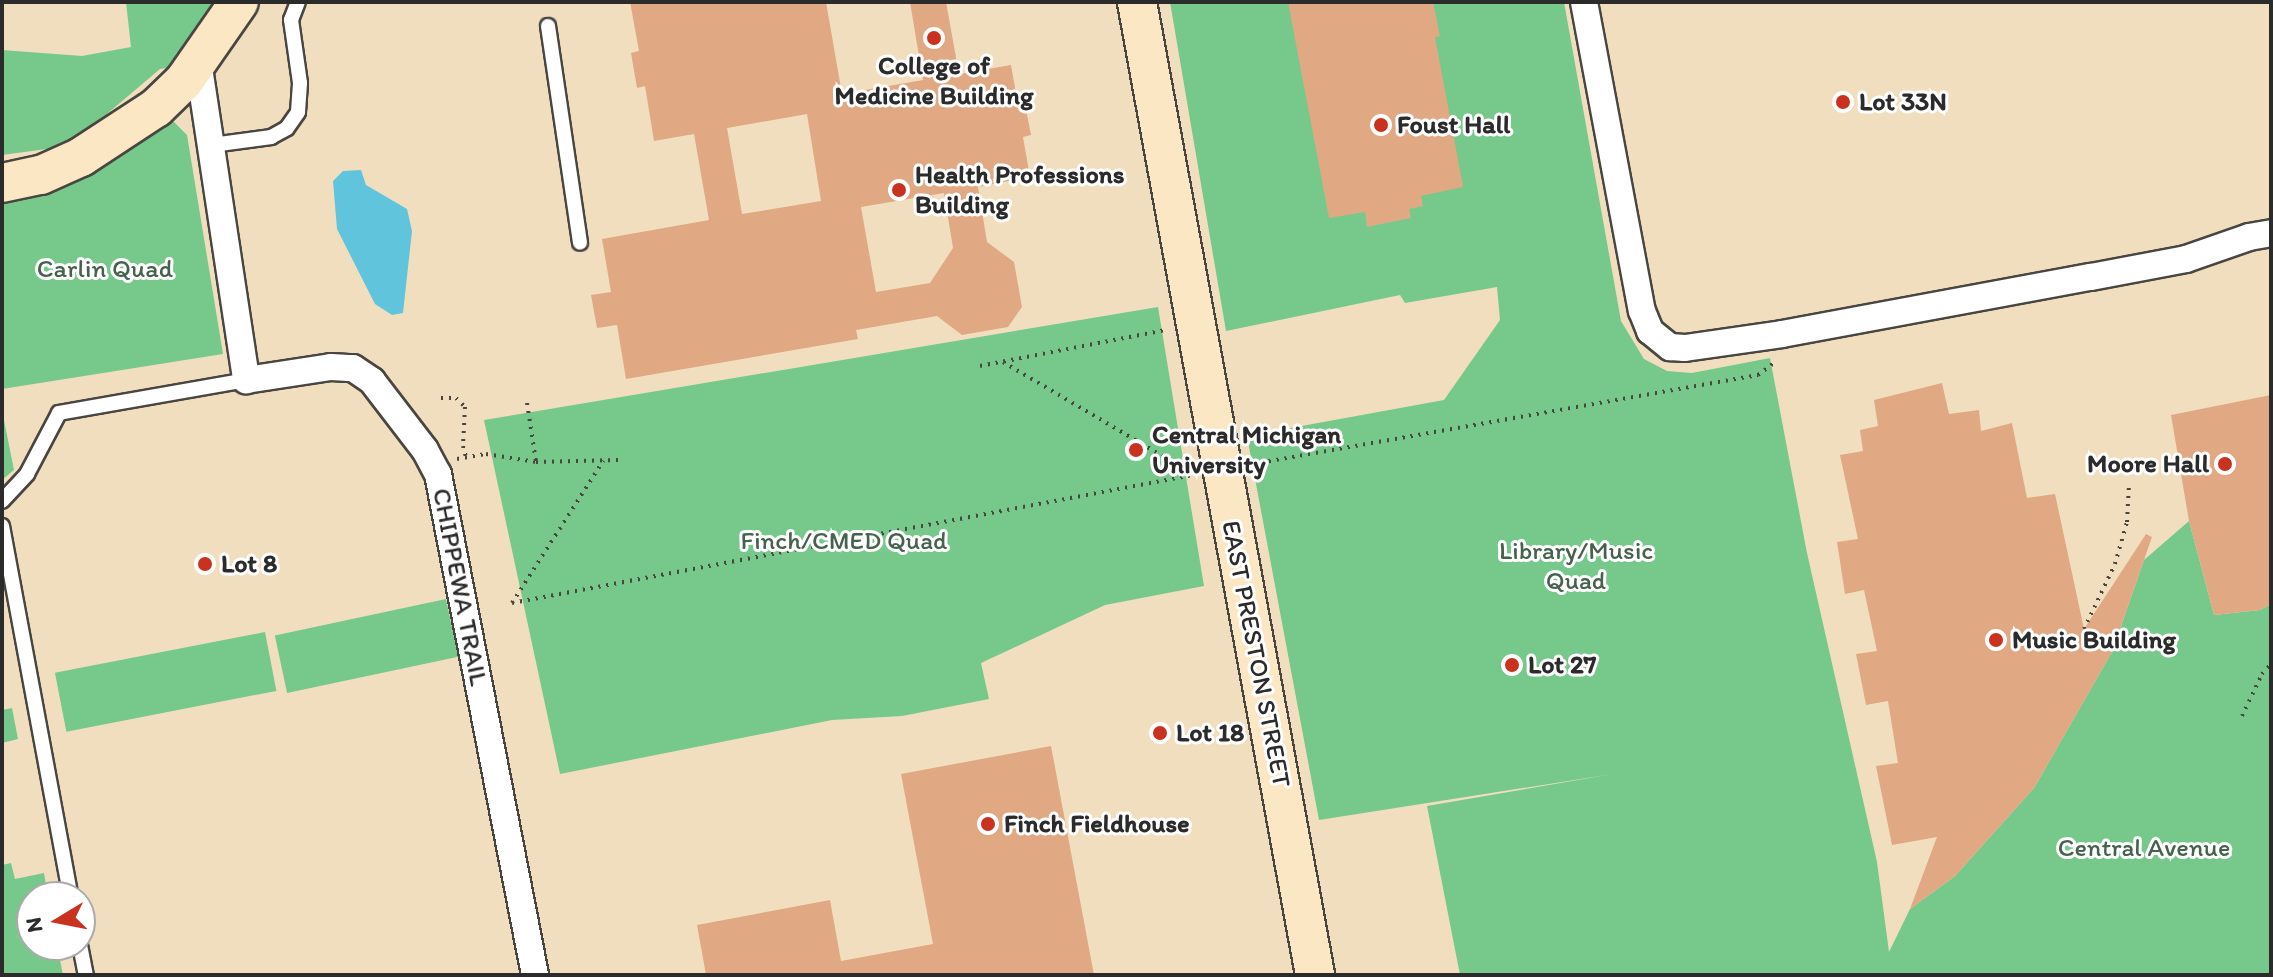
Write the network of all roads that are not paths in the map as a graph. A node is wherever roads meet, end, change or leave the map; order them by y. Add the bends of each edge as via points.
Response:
1 (239, 2) edge
2 (298, 2) edge
3 (1137, 2) edge
4 (1584, 2) edge
5 (548, 26) dead end
6 (198, 61) junction
7 (212, 145) junction
8 (2, 183) edge
9 (2271, 233) edge
10 (580, 243) dead end
11 (246, 380) junction
12 (2, 501) edge
13 (2, 526) edge
14 (68, 881) edge
15 (535, 975) edge
16 (1315, 975) edge

1 - 6 street
2 - 7 lane via 291,20 300,83 298,112 287,128 271,137
3 - 16 street, EAST PRESTON STREET
4 - 9 street via 1642,311 1650,331 1670,347 1782,334 2186,259
5 - 10 lane
6 - 7 street
6 - 8 street via 156,108 94,149 41,175
7 - 11 street
11 - 12 lane via 59,413 27,474
11 - 15 street, CHIPPEWA TRAIL via 353,368 372,381 433,463
13 - 14 lane

